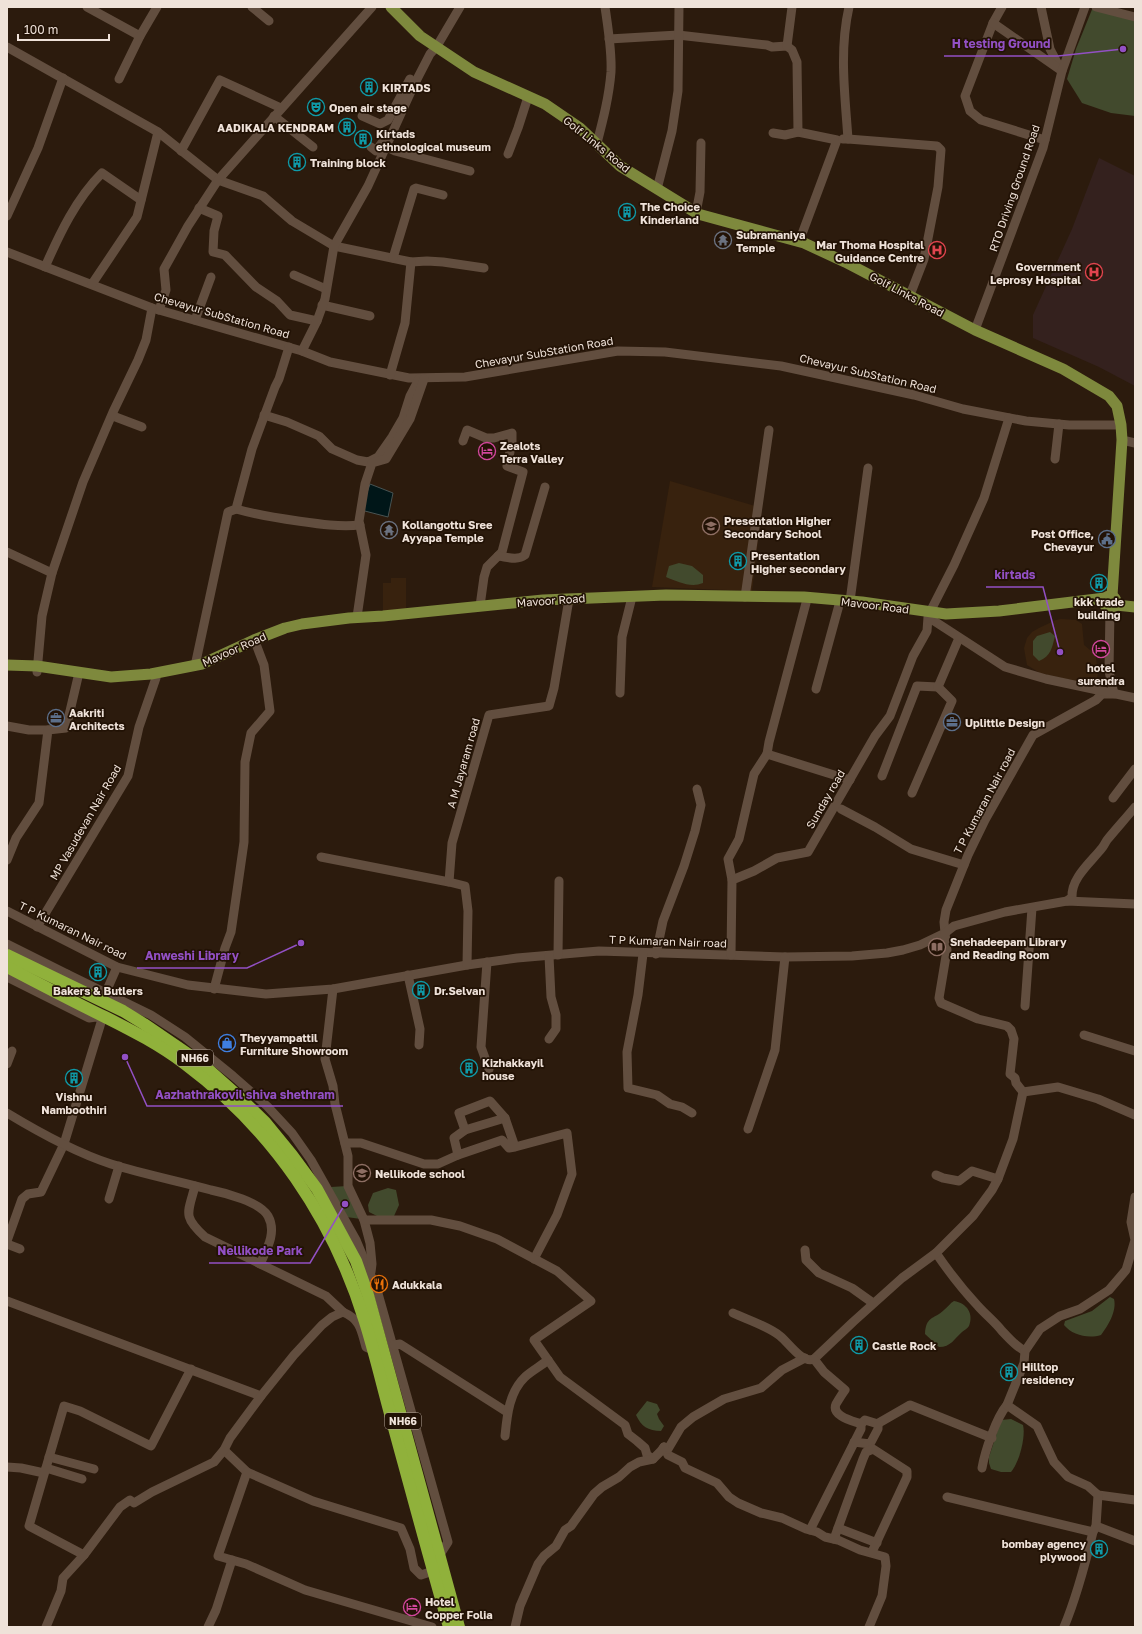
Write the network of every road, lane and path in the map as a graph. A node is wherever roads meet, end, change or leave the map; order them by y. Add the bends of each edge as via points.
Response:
1 (87, 7) edge
2 (157, 7) edge
3 (252, 7) edge
4 (372, 7) edge
5 (391, 7) edge
6 (460, 7) edge
7 (605, 7) edge
8 (679, 7) edge
9 (792, 7) edge
10 (849, 7) edge
11 (1002, 7) edge
12 (1041, 7) edge
13 (1085, 7) edge
14 (1096, 7) edge
15 (1135, 18) edge
16 (269, 21) dead end
17 (993, 23) junction
18 (678, 35) junction
19 (140, 36) junction
20 (609, 39) junction
21 (434, 45) junction
22 (787, 46) junction
23 (7, 47) edge
24 (1062, 72) junction
25 (63, 78) junction
26 (119, 79) dead end
27 (528, 97) junction
28 (281, 108) junction
29 (274, 116) junction
30 (362, 116) dead end
31 (388, 120) junction
32 (158, 132) junction
33 (773, 132) dead end
34 (798, 132) junction
35 (848, 139) junction
36 (837, 140) junction
37 (1045, 140) junction
38 (597, 143) junction
39 (701, 144) dead end
40 (385, 146) junction
41 (313, 147) dead end
42 (371, 147) dead end
43 (181, 151) junction
44 (508, 154) dead end
45 (470, 172) dead end
46 (218, 180) junction
47 (657, 189) junction
48 (443, 195) dead end
49 (141, 200) junction
50 (199, 208) junction
51 (696, 213) junction
52 (7, 216) edge
53 (799, 242) junction
54 (334, 246) junction
55 (7, 252) edge
56 (392, 258) junction
57 (411, 262) junction
58 (45, 267) junction
59 (484, 268) dead end
60 (294, 275) dead end
61 (211, 276) dead end
62 (92, 284) junction
63 (326, 289) junction
64 (910, 295) junction
65 (322, 305) junction
66 (155, 309) junction
67 (370, 316) dead end
68 (195, 320) junction
69 (317, 321) junction
70 (975, 330) junction
71 (290, 347) junction
72 (302, 351) junction
73 (390, 375) junction
74 (422, 379) junction
75 (264, 415) junction
76 (113, 416) junction
77 (1009, 418) junction
78 (1059, 424) junction
79 (1121, 425) junction
80 (142, 427) dead end
81 (769, 430) dead end
82 (1122, 440) junction
83 (463, 441) dead end
84 (1135, 443) edge
85 (1055, 459) dead end
86 (868, 468) dead end
87 (545, 487) dead end
88 (236, 509) junction
89 (360, 525) junction
90 (7, 552) edge
91 (498, 556) junction
92 (52, 573) junction
93 (745, 597) junction
94 (1135, 600) edge
95 (631, 601) junction
96 (1110, 602) junction
97 (806, 603) junction
98 (844, 603) junction
99 (568, 605) junction
100 (480, 606) junction
101 (1135, 607) edge
102 (929, 615) junction
103 (357, 617) junction
104 (959, 638) junction
105 (256, 644) junction
106 (7, 665) edge
107 (195, 666) junction
108 (37, 669) junction
109 (7, 670) edge
110 (156, 676) junction
111 (78, 677) junction
112 (938, 687) junction
113 (816, 689) dead end
114 (620, 693) dead end
115 (1114, 694) junction
116 (1135, 698) edge
117 (7, 726) edge
118 (48, 730) junction
119 (767, 754) junction
120 (1135, 769) edge
121 (882, 776) dead end
122 (850, 780) junction
123 (697, 789) dead end
124 (912, 793) dead end
125 (1114, 798) dead end
126 (1135, 807) edge
127 (841, 809) dead end
128 (321, 857) dead end
129 (7, 860) edge
130 (964, 865) junction
131 (732, 880) junction
132 (559, 881) dead end
133 (449, 882) junction
134 (1067, 901) junction
135 (1135, 904) edge
136 (1032, 908) junction
137 (7, 911) edge
138 (37, 927) junction
139 (945, 933) junction
140 (7, 944) edge
141 (643, 954) junction
142 (656, 954) junction
143 (7, 955) edge
144 (553, 955) junction
145 (731, 955) junction
146 (785, 957) junction
147 (487, 962) junction
148 (467, 965) junction
149 (117, 967) junction
150 (7, 968) edge
151 (67, 974) junction
152 (408, 975) junction
153 (7, 977) edge
154 (74, 988) junction
155 (214, 989) junction
156 (333, 989) junction
157 (106, 992) junction
158 (1025, 1006) dead end
159 (103, 1016) junction
160 (1084, 1034) dead end
161 (549, 1039) dead end
162 (419, 1046) dead end
163 (1135, 1051) edge
164 (12, 1052) dead end
165 (7, 1064) edge
166 (489, 1069) dead end
167 (1023, 1092) junction
168 (7, 1113) edge
169 (692, 1113) dead end
170 (1135, 1114) edge
171 (505, 1118) junction
172 (748, 1129) dead end
173 (465, 1130) junction
174 (345, 1143) junction
175 (64, 1144) junction
176 (515, 1147) junction
177 (458, 1155) junction
178 (119, 1166) junction
179 (936, 1175) dead end
180 (998, 1179) junction
181 (195, 1186) junction
182 (1135, 1197) edge
183 (109, 1199) dead end
184 (364, 1220) junction
185 (7, 1243) edge
186 (20, 1249) dead end
187 (805, 1250) dead end
188 (936, 1253) junction
189 (534, 1259) junction
190 (260, 1264) junction
191 (1131, 1269) edge
192 (371, 1274) junction
193 (7, 1301) edge
194 (873, 1303) junction
195 (343, 1312) junction
196 (732, 1313) dead end
197 (394, 1345) junction
198 (373, 1350) junction
199 (1025, 1351) junction
200 (805, 1358) junction
201 (814, 1359) junction
202 (548, 1360) junction
203 (191, 1370) junction
204 (261, 1396) junction
205 (1007, 1405) junction
206 (507, 1412) junction
207 (861, 1424) junction
208 (877, 1424) junction
209 (505, 1436) dead end
210 (992, 1438) junction
211 (854, 1442) junction
212 (664, 1447) junction
213 (224, 1450) junction
214 (49, 1456) junction
215 (653, 1459) junction
216 (7, 1467) edge
217 (982, 1468) dead end
218 (94, 1469) dead end
219 (45, 1471) junction
220 (246, 1472) junction
221 (82, 1479) dead end
222 (1098, 1495) junction
223 (947, 1497) dead end
224 (1135, 1500) edge
225 (838, 1528) junction
226 (1095, 1529) junction
227 (810, 1530) junction
228 (834, 1539) junction
229 (1135, 1541) edge
230 (877, 1543) junction
231 (872, 1552) junction
232 (84, 1554) junction
233 (439, 1556) junction
234 (232, 1560) junction
235 (433, 1571) junction
236 (46, 1627) edge
237 (208, 1627) edge
238 (432, 1627) edge
239 (449, 1627) edge
240 (459, 1627) edge
241 (515, 1627) edge
242 (869, 1627) edge
243 (1064, 1627) edge

1 - 19 street
2 - 19 street
3 - 16 street
4 - 28 street
5 - 21 main road, Golf Links Road via 420,36
6 - 21 street
7 - 20 street
8 - 18 street
9 - 22 street
10 - 35 street via 842,65
11 - 17 street
12 - 24 street via 1050,49
13 - 24 street, RTO Driving Ground Road
14 - 15 street
17 - 24 street
17 - 37 street via 965,96 970,111 980,120
18 - 20 street
18 - 22 street via 772,47
18 - 47 street via 678,91 672,131
19 - 26 street
20 - 38 street via 610,80
21 - 27 main road, Golf Links Road via 474,72
21 - 31 street
21 - 40 street
22 - 34 street via 792,50 797,62
23 - 25 street
24 - 37 street, RTO Driving Ground Road
25 - 32 street
25 - 52 street via 38,148
27 - 38 main road, Golf Links Road via 545,104
27 - 44 street
28 - 29 street
28 - 43 street via 220,80
29 - 41 street
29 - 46 street
30 - 31 street via 380,124
31 - 42 street via 387,133 380,145 376,151
32 - 43 street
32 - 49 street
33 - 34 street via 785,135
34 - 36 street
35 - 36 street
35 - 64 street via 937,146 941,150 938,187 924,259
36 - 53 street
37 - 70 street, RTO Driving Ground Road
38 - 47 main road, Golf Links Road via 620,166
39 - 51 street via 700,192
40 - 45 street
40 - 54 street via 368,186
43 - 46 street
46 - 50 street
46 - 54 street via 263,196 292,221
47 - 51 main road, Golf Links Road
48 - 56 street via 414,189
49 - 58 street via 102,173 92,182 62,229
49 - 62 street via 137,217
50 - 66 street via 164,269 166,290
50 - 69 street via 218,216 213,252 225,255 256,287 277,301 290,315
51 - 53 main road, Golf Links Road
53 - 64 main road, Golf Links Road
54 - 56 street
54 - 63 street
55 - 58 street, Chevayur SubStation Road
56 - 57 street
57 - 59 street via 443,262
57 - 73 street via 405,323
58 - 62 street, Chevayur SubStation Road
60 - 63 street
61 - 68 street
62 - 66 street, Chevayur SubStation Road
63 - 65 street
64 - 70 main road, Golf Links Road
65 - 67 street
65 - 69 street
66 - 68 street, Chevayur SubStation Road
66 - 76 street via 143,347
68 - 71 street, Chevayur SubStation Road
69 - 72 street
70 - 79 main road, Golf Links Road via 1063,369 1109,396 1117,406
71 - 72 street, Chevayur SubStation Road
71 - 75 street via 280,379
72 - 73 street, Chevayur SubStation Road via 330,362
73 - 74 street, Chevayur SubStation Road
74 - 75 street via 410,396 403,418 392,437 378,457 368,462 332,449 319,436 288,422
74 - 77 street, Chevayur SubStation Road via 472,376 618,351 665,352 781,366
74 - 89 street via 410,419 386,459 372,463 361,505
75 - 88 street
76 - 80 street
76 - 92 street via 83,482
77 - 78 street, Chevayur SubStation Road
77 - 102 street, Sunday road via 984,498
78 - 79 street, Chevayur SubStation Road
78 - 85 street
79 - 82 main road, Golf Links Road
81 - 93 street
82 - 84 street
82 - 96 main road, Golf Links Road
83 - 91 street via 467,430 486,438 512,434 507,466 523,472 507,537
86 - 98 street
87 - 91 street via 525,555 515,559
88 - 89 street via 273,518 323,525
88 - 107 street via 228,512
89 - 103 street via 366,555
90 - 92 street
91 - 100 street via 487,567
92 - 108 street via 42,616
93 - 98 main road, Mavoor Road via 804,598
93 - 100 main road, Mavoor Road via 641,595
94 - 96 main road
95 - 97 main road, Mavoor Road
95 - 99 main road, Mavoor Road
95 - 114 street via 622,637
96 - 101 main road
96 - 102 main road, Mavoor Road
96 - 115 street via 1109,671
97 - 98 main road, Mavoor Road
97 - 119 street
98 - 102 main road, Mavoor Road
98 - 113 street
99 - 105 main road, Mavoor Road via 517,607 316,626 286,632
99 - 133 street, A M Jayaram road via 549,706 489,715 452,843
100 - 103 main road, Mavoor Road
102 - 104 street
102 - 122 street, Sunday road via 927,631 913,656 890,716 875,736
103 - 107 main road, Mavoor Road via 285,628
104 - 112 street
104 - 115 street via 1005,667
105 - 110 main road, Mavoor Road via 203,669
105 - 155 street via 264,665 270,711 251,733 246,762 244,842 238,884 231,932
106 - 108 main road, Mavoor Road
107 - 110 main road, Mavoor Road
108 - 109 main road, Mavoor Road
108 - 110 main road, Mavoor Road via 111,677
108 - 111 main road, Mavoor Road
110 - 111 main road, Mavoor Road via 108,682
110 - 138 street, MP Vasudevan Nair Road via 139,727 128,776
111 - 118 street via 66,728
112 - 121 street via 917,686
112 - 124 street via 952,701
115 - 116 street
115 - 130 street, T P Kumaran Nair road via 1102,694 1096,700 1033,735 985,820
117 - 118 street
118 - 129 street via 39,803 16,838
119 - 122 street
119 - 131 street via 754,774 739,839 728,859
120 - 125 street
122 - 131 street, Sunday road via 808,852 777,858
123 - 142 street via 701,805 695,831 663,921
126 - 134 street via 1086,866 1072,891 1072,897
127 - 130 street via 911,849
128 - 133 street
130 - 139 street, T P Kumaran Nair road via 946,910
131 - 145 street
132 - 144 street
133 - 148 street via 465,886 468,911
134 - 135 street
134 - 136 street
136 - 139 street via 1005,912 954,926
136 - 158 street
137 - 138 street, T P Kumaran Nair road
138 - 149 street, T P Kumaran Nair road
139 - 146 street, T P Kumaran Nair road via 920,945 898,951 852,956
139 - 167 street via 947,950 939,998 941,1003 966,1015 1007,1026 1011,1030 1014,1039 1010,1074
140 - 151 street
141 - 142 street, T P Kumaran Nair road
141 - 144 street, T P Kumaran Nair road via 599,951
141 - 169 street via 627,1052 628,1088 657,1095 670,1104
142 - 145 street, T P Kumaran Nair road
143 - 154 highway, NH66
144 - 147 street, T P Kumaran Nair road
144 - 161 street via 551,997 556,1015 556,1029
145 - 146 street, T P Kumaran Nair road
146 - 172 street via 776,1050
147 - 148 street, T P Kumaran Nair road
147 - 166 street via 481,1047
148 - 152 street, T P Kumaran Nair road
149 - 155 street, T P Kumaran Nair road
149 - 157 street
150 - 159 highway, NH66
151 - 154 street
151 - 157 street
152 - 156 street, T P Kumaran Nair road
152 - 162 street via 420,1029
153 - 159 street via 89,1018
154 - 233 highway, NH66 via 144,1024 201,1063 265,1122 317,1189 356,1260 368,1295
155 - 156 street, T P Kumaran Nair road via 266,994
156 - 174 street via 325,1059
157 - 192 street via 151,1015 185,1038 268,1106 311,1160 356,1240
159 - 175 street
159 - 198 highway, NH66 via 152,1041 185,1064 247,1117 270,1143 324,1224 348,1274 366,1322
160 - 163 street
164 - 165 street
167 - 170 street via 1058,1087
167 - 180 street via 1013,1139
168 - 175 street
171 - 173 street
171 - 173 street via 490,1101 459,1113
171 - 176 street
173 - 177 street via 454,1138
174 - 177 street via 361,1143 424,1164 438,1164
174 - 184 street via 348,1156 348,1186
175 - 178 street
175 - 185 street via 41,1192 28,1194 22,1199
176 - 177 street via 509,1148 502,1140
176 - 189 street via 566,1133 572,1174 557,1214
178 - 181 street
178 - 183 street
179 - 180 street via 959,1181 972,1171
180 - 188 street via 973,1216
181 - 190 street via 188,1213 191,1224 205,1237
181 - 190 street via 233,1195 260,1208 268,1215 272,1227 270,1240
182 - 191 street via 1131,1222 1135,1240
184 - 189 street via 431,1220 460,1226 497,1239
184 - 192 street via 370,1243
185 - 186 street
187 - 194 street via 806,1260 819,1273 852,1288
188 - 194 street
188 - 199 street via 953,1278 979,1307 1011,1341
189 - 202 street via 557,1271 591,1301 534,1340
190 - 195 street via 326,1296
191 - 199 street via 1109,1290 1080,1309 1060,1316 1040,1329
192 - 197 street
193 - 203 street
194 - 201 street
195 - 198 street via 360,1324 366,1347
195 - 204 street via 332,1317 316,1331
196 - 200 street via 779,1335
197 - 206 street via 400,1344
197 - 233 street via 448,1542
198 - 235 highway, NH66
199 - 205 street via 1024,1364
200 - 201 street
200 - 212 street via 782,1370 761,1388 710,1406 681,1427 668,1449
201 - 207 street via 824,1372 845,1390 835,1405 836,1411
202 - 206 street via 524,1377 515,1390
202 - 215 street via 560,1377 625,1425 628,1434 645,1448 647,1455
203 - 204 street
203 - 214 street via 151,1446 80,1411 64,1406
204 - 213 street
205 - 210 street via 1001,1412
205 - 222 street via 1037,1426 1054,1462 1068,1477 1088,1486
206 - 209 street
207 - 208 street via 865,1420
207 - 211 street
208 - 210 street via 910,1405
208 - 211 street via 878,1429 870,1444
210 - 217 street
211 - 227 street
212 - 215 street
212 - 227 street via 668,1455 682,1462 685,1468 717,1483 738,1503
213 - 220 street
213 - 232 street via 214,1462 152,1492 138,1502 130,1500 120,1507
214 - 218 street
214 - 219 street
215 - 241 street via 630,1467 594,1494 565,1530 556,1546 538,1564 520,1606
216 - 219 street
219 - 221 street
219 - 232 street via 29,1526
220 - 234 street via 218,1556
220 - 235 street via 313,1501 401,1528 414,1568 422,1576
222 - 224 street
222 - 226 street
223 - 226 street
225 - 228 street
225 - 230 street
225 - 230 street via 866,1452 873,1449 907,1471 907,1478
226 - 229 street
226 - 243 street via 1081,1582
227 - 228 street
228 - 231 street
230 - 231 street
231 - 242 street via 885,1557 886,1566 882,1596
232 - 236 street via 63,1578 61,1592
233 - 240 highway, NH66
234 - 237 street
234 - 238 street via 305,1590
235 - 239 highway, NH66

